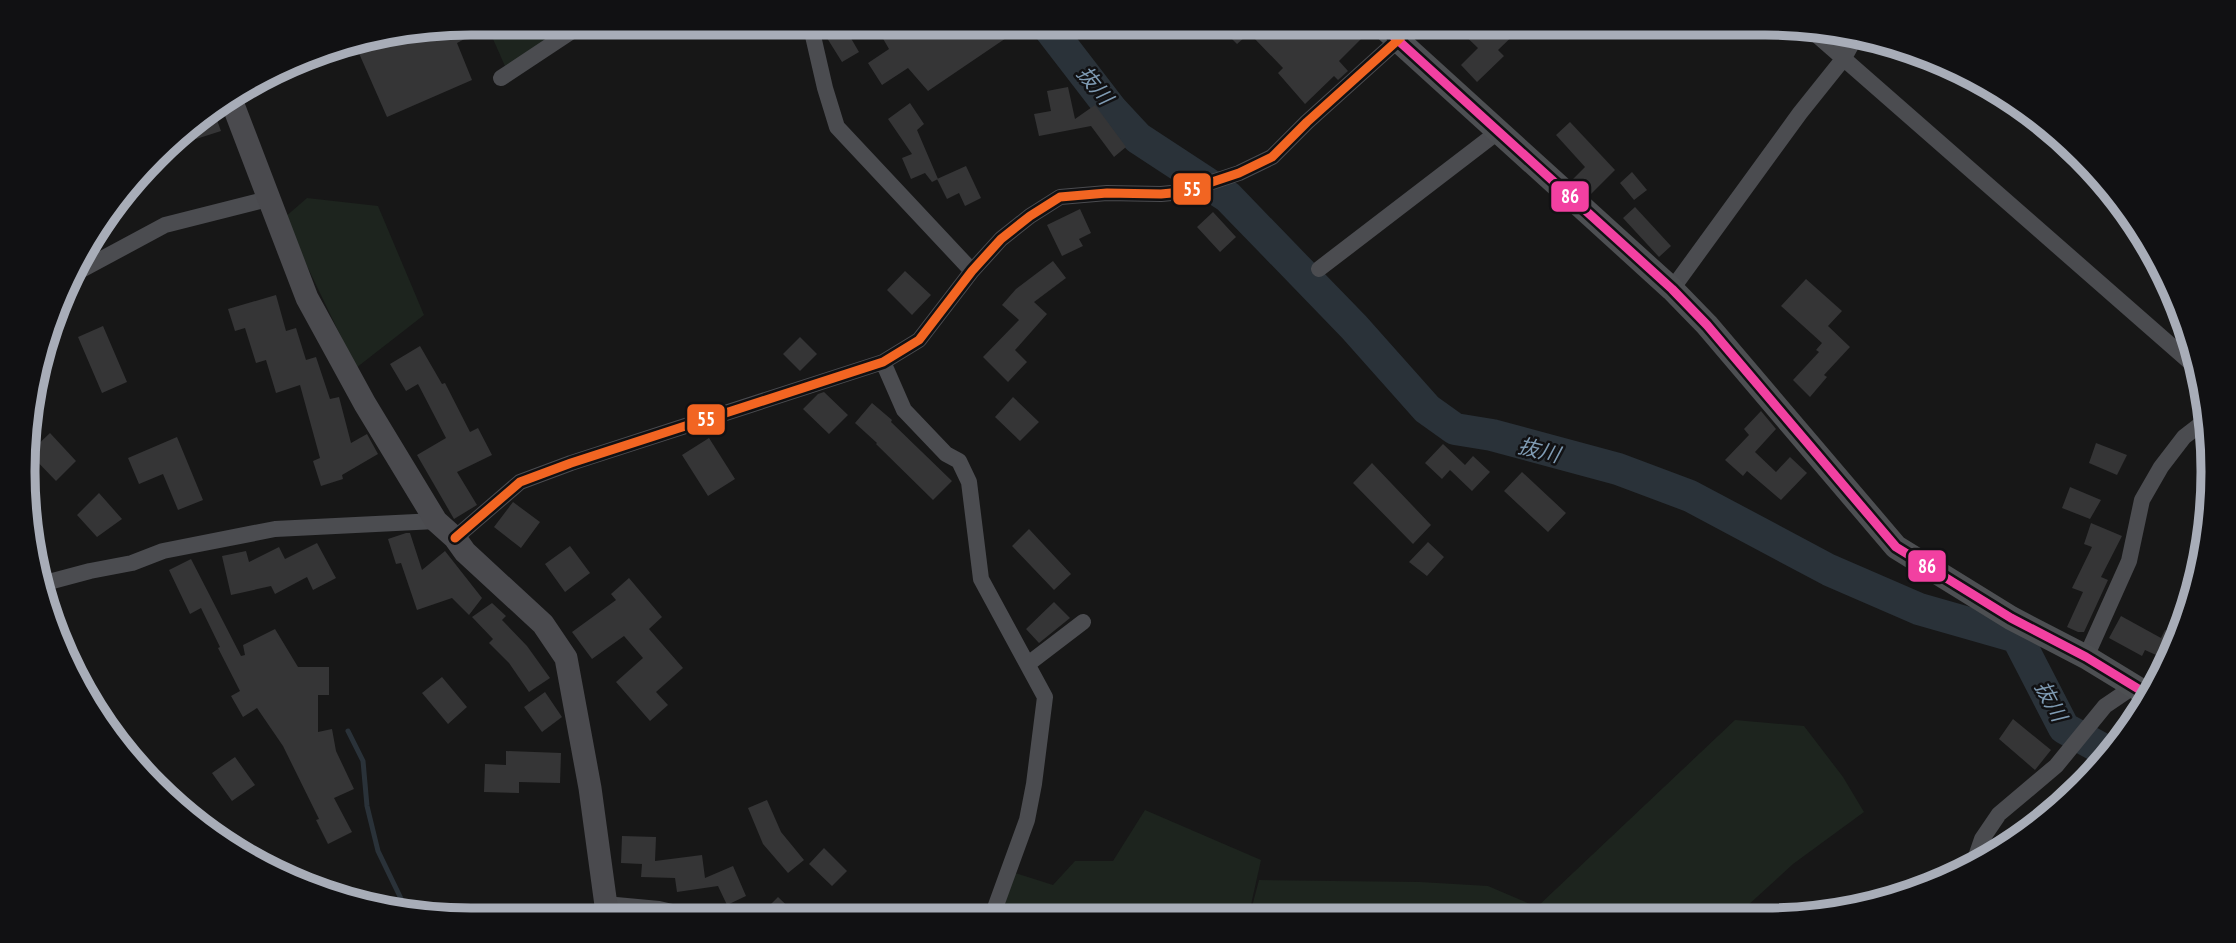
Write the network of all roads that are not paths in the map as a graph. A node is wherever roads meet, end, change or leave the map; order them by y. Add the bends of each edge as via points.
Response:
1 (566, 35) edge
2 (813, 35) edge
3 (1403, 35) edge
4 (1409, 35) edge
5 (1822, 39) edge
6 (1852, 44) edge
7 (1844, 58) junction
8 (501, 78) dead end
9 (233, 106) edge
10 (1499, 131) junction
11 (268, 199) junction
12 (85, 268) edge
13 (1319, 269) dead end
14 (972, 271) junction
15 (1672, 289) junction
16 (2186, 358) edge
17 (883, 362) junction
18 (2198, 426) edge
19 (436, 521) junction
20 (456, 538) junction
21 (49, 582) edge
22 (1083, 622) dead end
23 (2086, 657) junction
24 (1028, 664) junction
25 (2142, 692) edge
26 (1977, 853) edge
27 (605, 908) edge
28 (995, 908) edge

1 - 8 street
2 - 14 street via 837,127
3 - 14 street via 1272,157 1182,192 1059,197 1001,239
4 - 10 main road
5 - 7 street
6 - 7 street
7 - 15 street
7 - 16 street
9 - 11 street
10 - 13 street
10 - 15 main road
11 - 12 street via 165,225
11 - 19 street via 307,298
14 - 17 street via 919,340
15 - 23 main road via 1896,547 2011,618
17 - 20 street via 520,482
17 - 24 street via 904,410 946,454 958,460 969,482 981,579
18 - 23 street via 2161,467 2142,500 2129,561
19 - 20 street
19 - 21 street via 275,529 163,551
20 - 27 street via 465,552 543,624 566,658
22 - 24 street
23 - 25 main road
24 - 28 street via 1045,696 1034,784 1027,820
25 - 26 street via 2105,706 2056,766 1999,814

